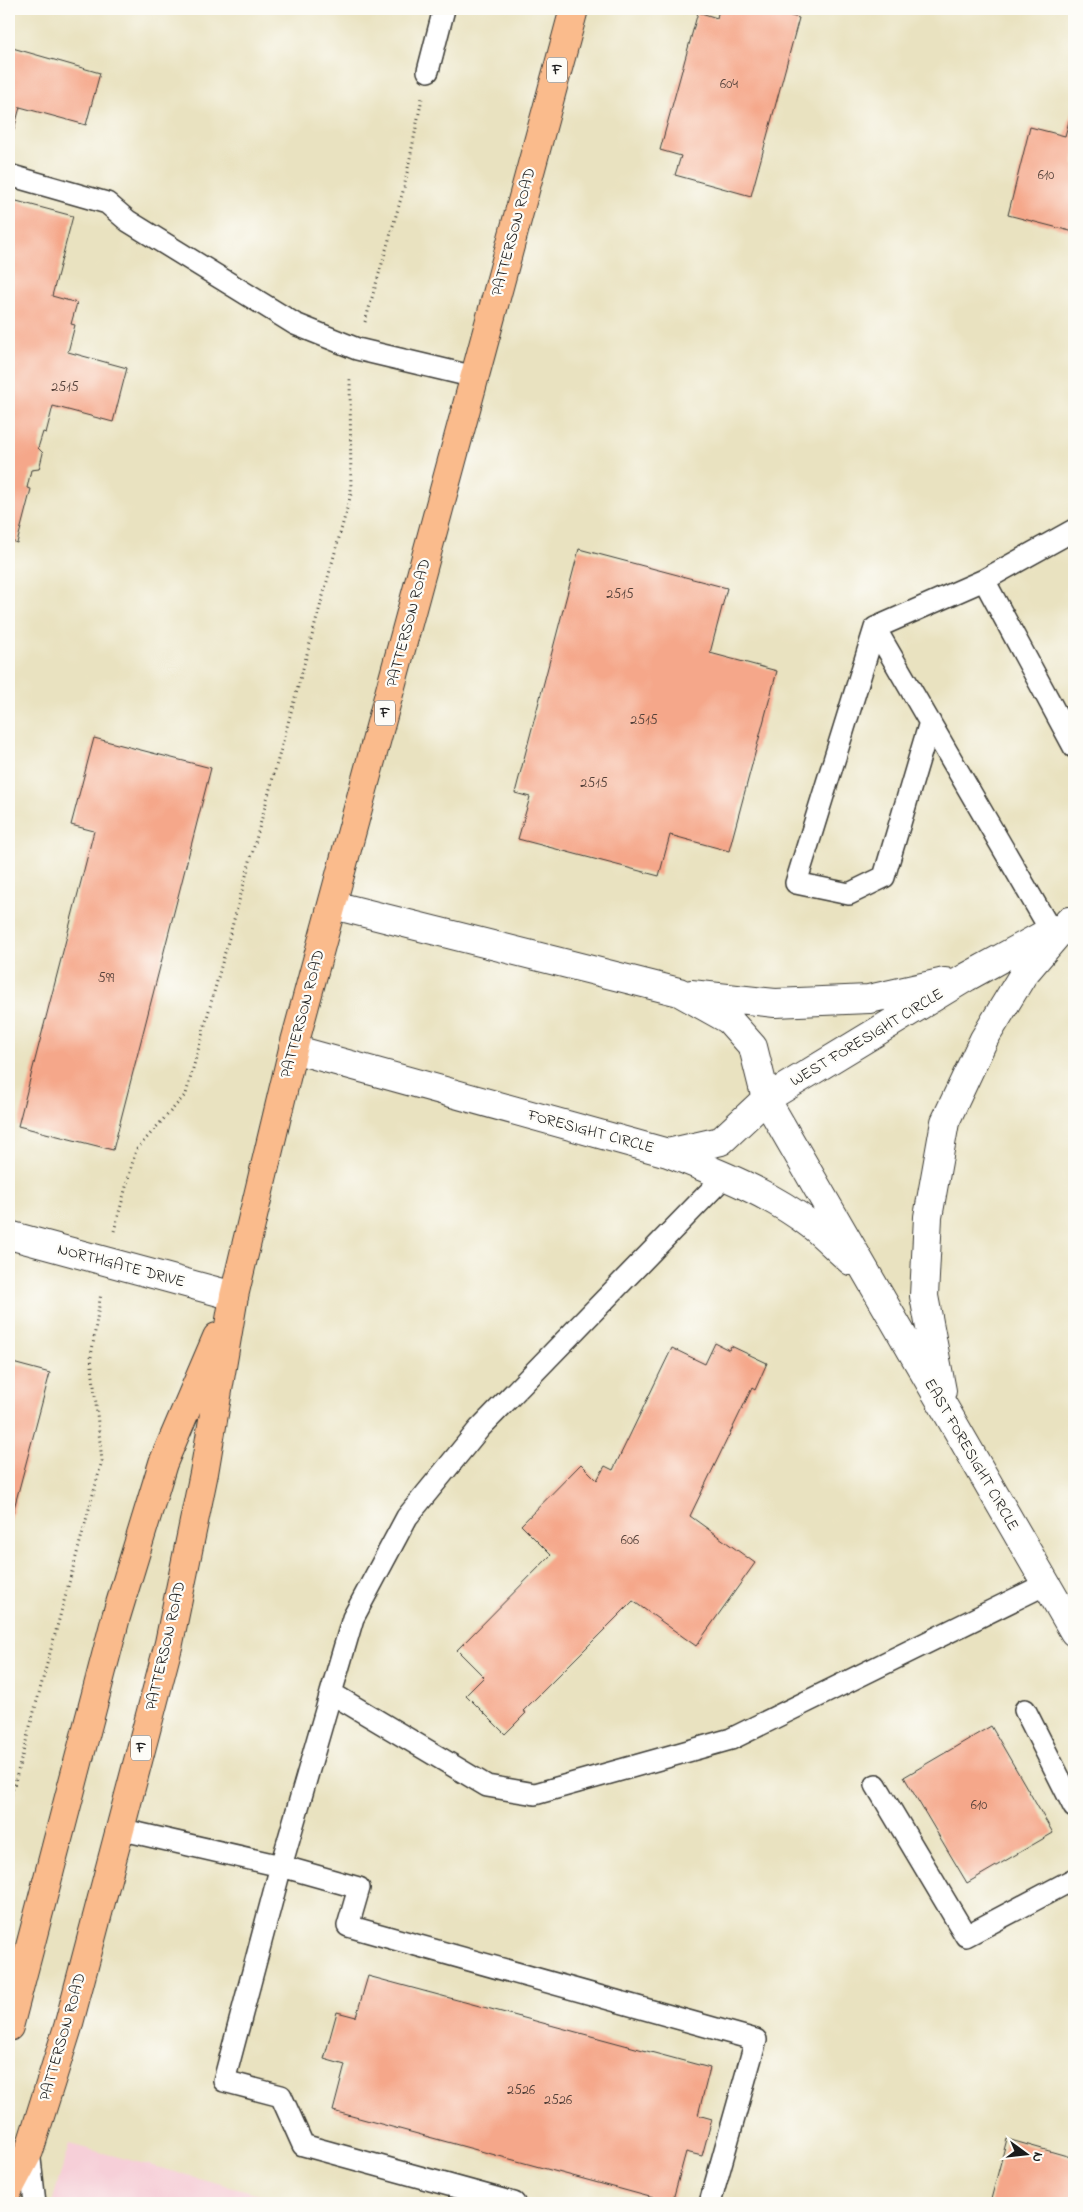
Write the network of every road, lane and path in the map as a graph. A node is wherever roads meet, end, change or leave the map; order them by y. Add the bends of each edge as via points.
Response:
1 (444, 9) edge
2 (567, 10) edge
3 (428, 70) joint
4 (9, 175) edge
5 (357, 348) junction
6 (475, 377) junction
7 (1074, 530) edge
8 (984, 580) junction
9 (875, 628) junction
10 (930, 722) junction
11 (1074, 746) edge
12 (333, 905) junction
13 (1065, 923) edge
14 (967, 977) junction
15 (679, 992) junction
16 (293, 1050) junction
17 (766, 1099) junction
18 (668, 1153) junction
19 (725, 1176) junction
20 (9, 1235) edge
21 (106, 1262) junction
22 (868, 1277) junction
23 (234, 1296) junction
24 (946, 1412) junction
25 (1046, 1584) junction
26 (1074, 1632) edge
27 (331, 1693) junction
28 (1025, 1710) dead end
29 (876, 1785) dead end
30 (9, 1804) edge
31 (1074, 1807) edge
32 (120, 1829) junction
33 (282, 1866) junction
34 (1074, 1879) edge
35 (9, 2027) edge
36 (29, 2151) junction
37 (9, 2189) edge
38 (35, 2203) edge
39 (514, 2203) edge
40 (710, 2203) edge

1 - 3 lane
2 - 6 main road, PATTERSON ROAD / F
3 - 5 path via 404,188
4 - 5 lane via 107,203 128,221 296,324
5 - 6 lane
5 - 21 path via 349,379 351,494 328,580 186,1094 136,1150
6 - 12 main road, PATTERSON ROAD / F
7 - 8 lane
8 - 9 lane
8 - 11 lane
9 - 10 lane
9 - 10 lane via 796,883 849,894 884,877
10 - 13 lane
12 - 15 street
12 - 16 main road, PATTERSON ROAD / F
13 - 14 street, WEST FORESIGHT CIRCLE
13 - 24 street via 1023,975 984,1039 945,1122 928,1217 924,1296
14 - 15 street, WEST FORESIGHT CIRCLE via 869,999 775,1003
14 - 17 street, WEST FORESIGHT CIRCLE
15 - 17 street via 729,1020 753,1047
16 - 18 street, FORESIGHT CIRCLE
16 - 23 main road, PATTERSON ROAD / F
17 - 18 street, FORESIGHT CIRCLE via 721,1141
17 - 22 street, EAST FORESIGHT CIRCLE
18 - 19 street, EAST FORESIGHT CIRCLE
19 - 22 street, EAST FORESIGHT CIRCLE via 810,1225
19 - 27 lane via 479,1429 408,1517 353,1618
20 - 21 street, NORTHGATE DRIVE
21 - 23 street, NORTHGATE DRIVE
21 - 30 path via 91,1357 102,1461
22 - 24 street, EAST FORESIGHT CIRCLE
23 - 32 main road, PATTERSON ROAD / F via 204,1473 169,1643
23 - 35 main road, PATTERSON ROAD / F via 160,1472 116,1617
24 - 25 street, EAST FORESIGHT CIRCLE
25 - 26 street, EAST FORESIGHT CIRCLE
25 - 27 lane via 731,1739 535,1794 488,1786
27 - 33 lane
28 - 31 lane
29 - 34 lane via 966,1936
32 - 33 lane
32 - 36 main road, PATTERSON ROAD / F via 68,2027
33 - 39 lane via 224,2081 281,2096 303,2145
33 - 40 lane via 359,1888 348,1926 756,2040
36 - 37 main road, PATTERSON ROAD / F
36 - 38 lane

